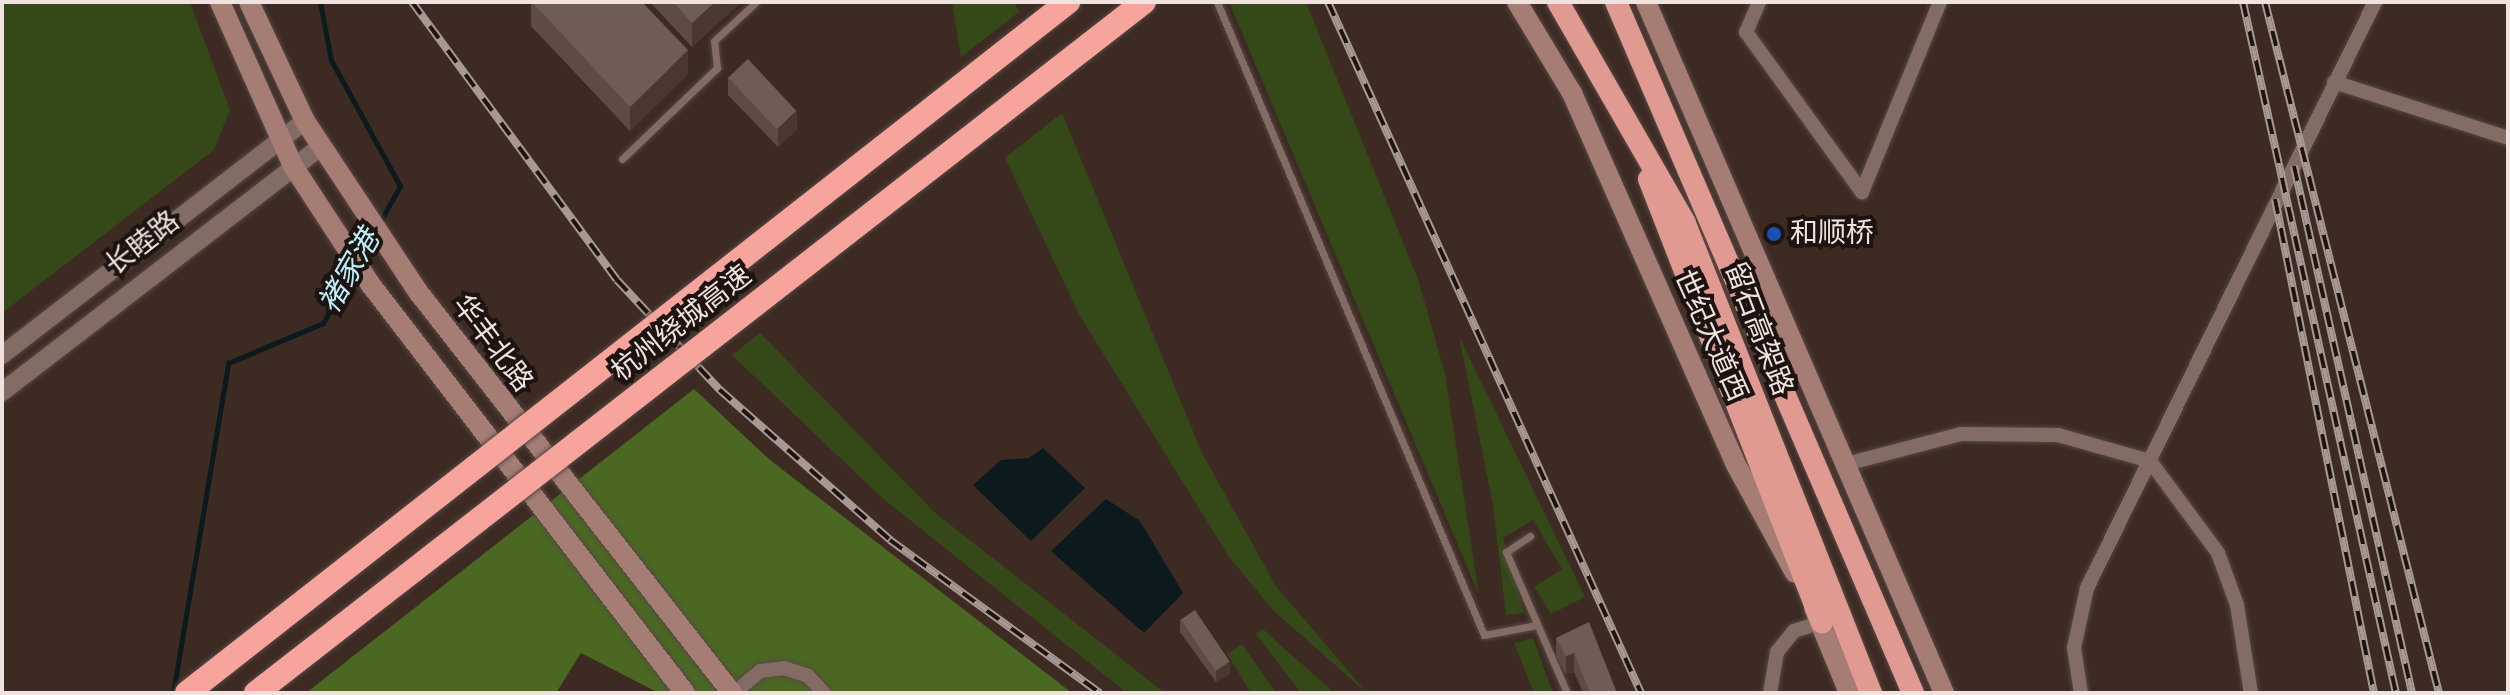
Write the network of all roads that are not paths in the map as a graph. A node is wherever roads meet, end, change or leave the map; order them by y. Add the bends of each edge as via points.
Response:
1 (220, 2) edge
2 (249, 2) edge
3 (756, 2) edge
4 (1068, 2) edge
5 (1144, 2) edge
6 (1217, 2) edge
7 (1517, 2) edge
8 (1558, 2) edge
9 (1616, 2) edge
10 (1646, 2) edge
11 (1759, 2) edge
12 (1940, 2) edge
13 (2375, 2) edge
14 (2334, 82) junction
15 (1617, 96) junction
16 (305, 121) junction
17 (2508, 138) edge
18 (279, 140) junction
19 (322, 146) junction
20 (622, 159) dead end
21 (293, 166) junction
22 (2, 355) edge
23 (2, 392) edge
24 (2150, 461) junction
25 (1846, 464) junction
26 (1530, 536) dead end
27 (1822, 622) junction
28 (1537, 625) junction
29 (187, 693) edge
30 (256, 693) edge
31 (685, 693) edge
32 (733, 693) edge
33 (824, 693) edge
34 (1567, 693) edge
35 (1770, 693) edge
36 (1849, 693) edge
37 (1871, 693) edge
38 (1913, 693) edge
39 (1944, 693) edge
40 (2081, 693) edge
41 (2251, 693) edge

1 - 18 main road
2 - 16 main road, 华丰北路
3 - 20 lane via 714,41 717,68
4 - 29 highway, 杭州绕城高速, bridge
5 - 30 highway, 杭州绕城高速, bridge
6 - 28 lane via 1484,635
7 - 27 main road, 世纪大道西 via 1572,93 1735,463
8 - 15 highway, 留石高架路
9 - 38 highway, 留石高架路
10 - 25 main road
11 - 12 street via 1746,32 1862,192
13 - 14 street
14 - 17 street
14 - 24 street
15 - 27 highway
15 - 37 highway, 留石高架路 via 1684,221
16 - 18 street, 长睦路
16 - 19 main road, 华丰北路
18 - 21 main road
18 - 22 street, 长睦路
19 - 21 street, 长睦路
19 - 32 main road, 华丰北路 via 492,393
21 - 23 street, 长睦路
21 - 31 main road via 371,285
24 - 25 street via 2058,435 1961,434
24 - 40 street via 2087,588 2074,648
24 - 41 street via 2218,553 2237,605
25 - 39 main road
26 - 28 lane via 1506,552
27 - 35 street via 1794,631 1777,652
27 - 36 main road, 世纪大道西
28 - 34 lane
32 - 33 street via 760,671 784,668 808,676

